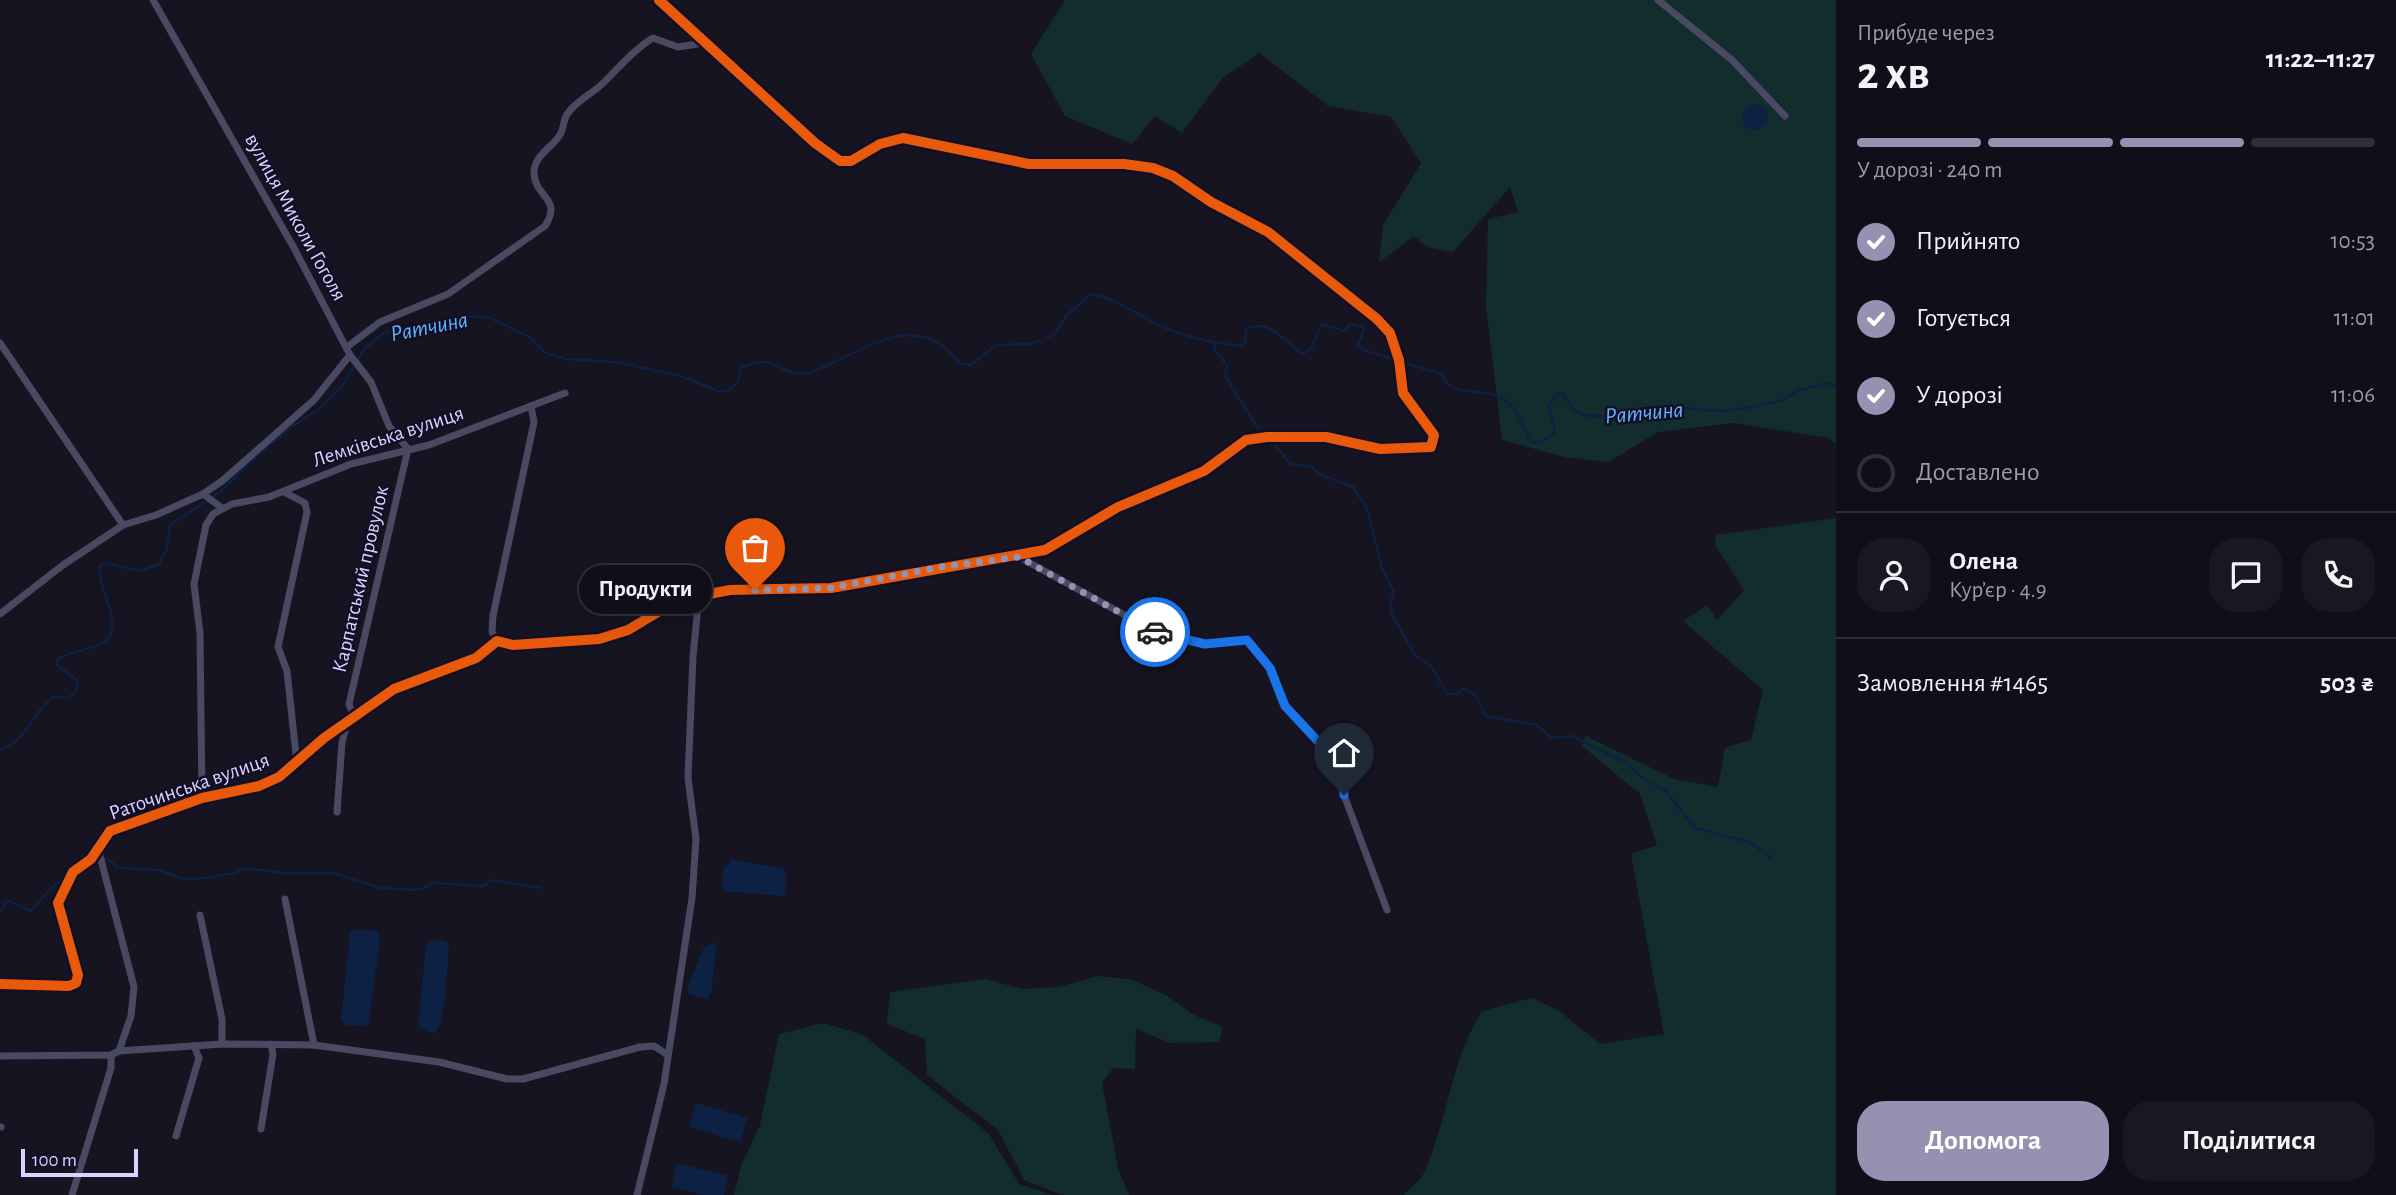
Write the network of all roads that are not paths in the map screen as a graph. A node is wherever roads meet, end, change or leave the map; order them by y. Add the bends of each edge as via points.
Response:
1 (153, 0) edge
2 (659, 0) edge
3 (1658, 0) edge
4 (705, 43) junction
5 (1785, 116) dead end
6 (0, 343) edge
7 (351, 354) junction
8 (565, 393) dead end
9 (531, 406) junction
10 (408, 449) junction
11 (284, 492) junction
12 (204, 496) junction
13 (222, 508) junction
14 (123, 525) junction
15 (1019, 557) junction
16 (699, 596) junction
17 (0, 614) edge
18 (497, 641) junction
19 (351, 720) junction
20 (297, 764) junction
21 (202, 798) junction
22 (337, 812) dead end
23 (98, 847) junction
24 (285, 899) dead end
25 (1387, 910) dead end
26 (200, 915) dead end
27 (0, 984) edge
28 (222, 1044) junction
29 (271, 1044) junction
30 (314, 1045) junction
31 (194, 1046) junction
32 (119, 1051) junction
33 (111, 1055) junction
34 (668, 1055) junction
35 (0, 1056) edge
36 (261, 1129) dead end
37 (176, 1136) dead end
38 (72, 1195) edge
39 (637, 1195) edge

1 - 7 street, вулиця Миколи Гоголя
2 - 4 street
3 - 5 street via 1732,60
4 - 7 street via 678,47 653,38 642,45 575,105 560,135 542,152 534,173 552,207 545,226 448,294 380,322
4 - 15 street via 815,144 840,160 851,161 880,144 903,138 1029,164 1124,164 1172,176 1268,232 1311,263 1390,333 1399,360 1399,384 1434,435 1431,447 1380,449 1326,437 1246,440 1187,480 1118,507 1045,550
6 - 14 street
7 - 10 street, вулиця Миколи Гоголя via 363,369 388,426
7 - 12 street via 314,400
8 - 9 street, Лемківська вулиця
9 - 10 street, Лемківська вулиця
9 - 18 street via 534,422 493,616 492,632
10 - 11 street, Лемківська вулиця via 351,464
10 - 19 street, Карпатський провулок via 349,704
11 - 13 street, Лемківська вулиця
11 - 20 street via 305,503 307,512 278,647 287,671
12 - 13 street
12 - 14 street
13 - 21 street via 206,525 194,584 200,633
14 - 17 street
15 - 16 street via 831,588 730,590
15 - 25 street via 1161,635 1205,644 1247,640 1270,668 1285,706 1341,766 1344,795
16 - 18 street via 678,600 614,636 513,646
16 - 34 street via 688,778 696,839 692,898
18 - 19 street, Раточинська вулиця via 476,658 394,690
19 - 20 street, Раточинська вулиця
19 - 22 street, Карпатський провулок via 342,743
20 - 21 street, Раточинська вулиця via 259,786
21 - 23 street, Раточинська вулиця via 120,825
23 - 27 street, Раточинська вулиця via 73,873 58,903 78,975 76,983
23 - 32 street via 134,987 131,1016
24 - 30 street
26 - 28 street via 222,1019
28 - 29 street
28 - 31 street
29 - 30 street
29 - 36 street
30 - 34 street via 439,1062 515,1079 561,1072 640,1047 654,1046
31 - 32 street
31 - 37 street via 199,1058
32 - 33 street
33 - 35 street
33 - 38 street
34 - 39 street

